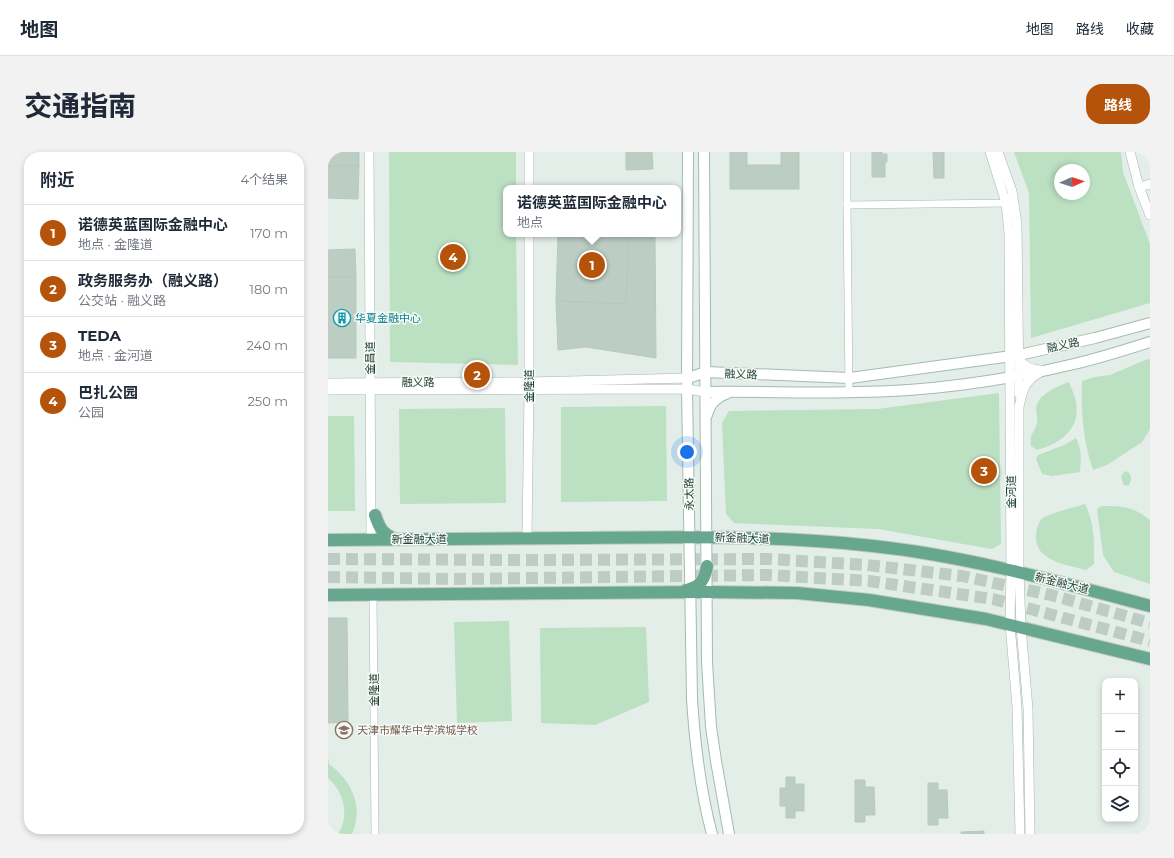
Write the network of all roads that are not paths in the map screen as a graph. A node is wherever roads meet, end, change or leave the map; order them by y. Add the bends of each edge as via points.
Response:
1 (369, 152) edge
2 (372, 152) edge
3 (529, 152) edge
4 (688, 152) edge
5 (704, 152) edge
6 (847, 152) edge
7 (990, 152) edge
8 (998, 152) edge
9 (1130, 152) edge
10 (1150, 184) edge
11 (529, 185) edge
12 (1139, 187) junction
13 (1010, 204) junction
14 (847, 205) junction
15 (1150, 216) edge
16 (529, 237) edge
17 (1150, 323) edge
18 (1150, 342) edge
19 (1016, 357) junction
20 (1046, 370) junction
21 (706, 372) junction
22 (1014, 376) junction
23 (688, 378) junction
24 (850, 378) junction
25 (328, 383) edge
26 (354, 386) junction
27 (370, 386) junction
28 (529, 386) junction
29 (687, 389) junction
30 (328, 390) edge
31 (706, 392) junction
32 (734, 392) junction
33 (849, 392) junction
34 (1019, 407) junction
35 (706, 422) junction
36 (375, 514) junction
37 (689, 537) junction
38 (707, 537) junction
39 (373, 539) junction
40 (396, 539) junction
41 (526, 539) junction
42 (328, 540) edge
43 (707, 566) junction
44 (1015, 571) junction
45 (687, 591) junction
46 (707, 592) junction
47 (373, 594) junction
48 (328, 595) edge
49 (1150, 606) edge
50 (1015, 626) junction
51 (1150, 659) edge
52 (375, 834) edge
53 (712, 834) edge
54 (729, 834) edge
55 (1020, 834) edge
56 (1030, 834) edge

1 - 27 street, 金昌道
2 - 27 street, 金昌道 via 373,372
3 - 11 street
4 - 23 main road, 永太路
5 - 21 main road, 永太路
6 - 14 street
7 - 13 street, 金河道
8 - 13 street, 金河道 via 1008,179
9 - 12 street
10 - 12 street
12 - 15 street
13 - 14 street
13 - 19 street, 金河道 via 1010,335
13 - 19 street, 金河道 via 1018,231
14 - 24 street
16 - 28 street, 金隆道
17 - 19 main road, 融义路
18 - 20 main road, 融义路
19 - 20 street via 1025,366
19 - 22 street, 金河道
19 - 24 main road, 融义路
20 - 22 main road, 融义路
20 - 34 street via 1034,375 1027,382
21 - 23 main road, 融义路
21 - 24 main road, 融义路
21 - 31 main road, 永太路
22 - 33 main road, 融义路 via 910,390
22 - 34 street, 金河道
22 - 44 street, 金河道
23 - 28 street, 融义路
23 - 29 main road, 永太路
24 - 33 street
25 - 26 street, 融义路
26 - 27 street, 融义路
26 - 30 street, 融义路
27 - 28 street, 融义路
27 - 36 street via 374,405
27 - 39 street, 金昌道
28 - 29 street, 融义路
28 - 41 street, 金隆道
29 - 31 street, 融义路
29 - 37 main road, 永太路
31 - 32 main road, 融义路
31 - 35 main road, 永太路
32 - 33 main road, 融义路
32 - 35 main road via 717,398 708,409
34 - 44 street
35 - 38 main road, 永太路
36 - 39 street
36 - 40 main road via 381,531
37 - 38 main road, 新金融大道
37 - 41 main road, 新金融大道
37 - 45 main road, 永太路
38 - 43 main road, 永太路
38 - 44 main road, 新金融大道 via 815,540 875,546
39 - 40 main road, 新金融大道
39 - 42 main road, 新金融大道
40 - 41 main road, 新金融大道
43 - 45 main road via 701,583
43 - 46 main road, 永太路
44 - 49 main road, 新金融大道
44 - 50 street, 金河道
45 - 46 main road
45 - 47 main road
45 - 53 main road, 永太路 via 695,742
46 - 50 main road via 797,593 869,600
46 - 54 main road, 永太路 via 707,662 711,727
47 - 48 main road
47 - 52 street, 金隆道
50 - 51 main road
50 - 55 street, 金河道
50 - 56 street, 金河道 via 1028,709

